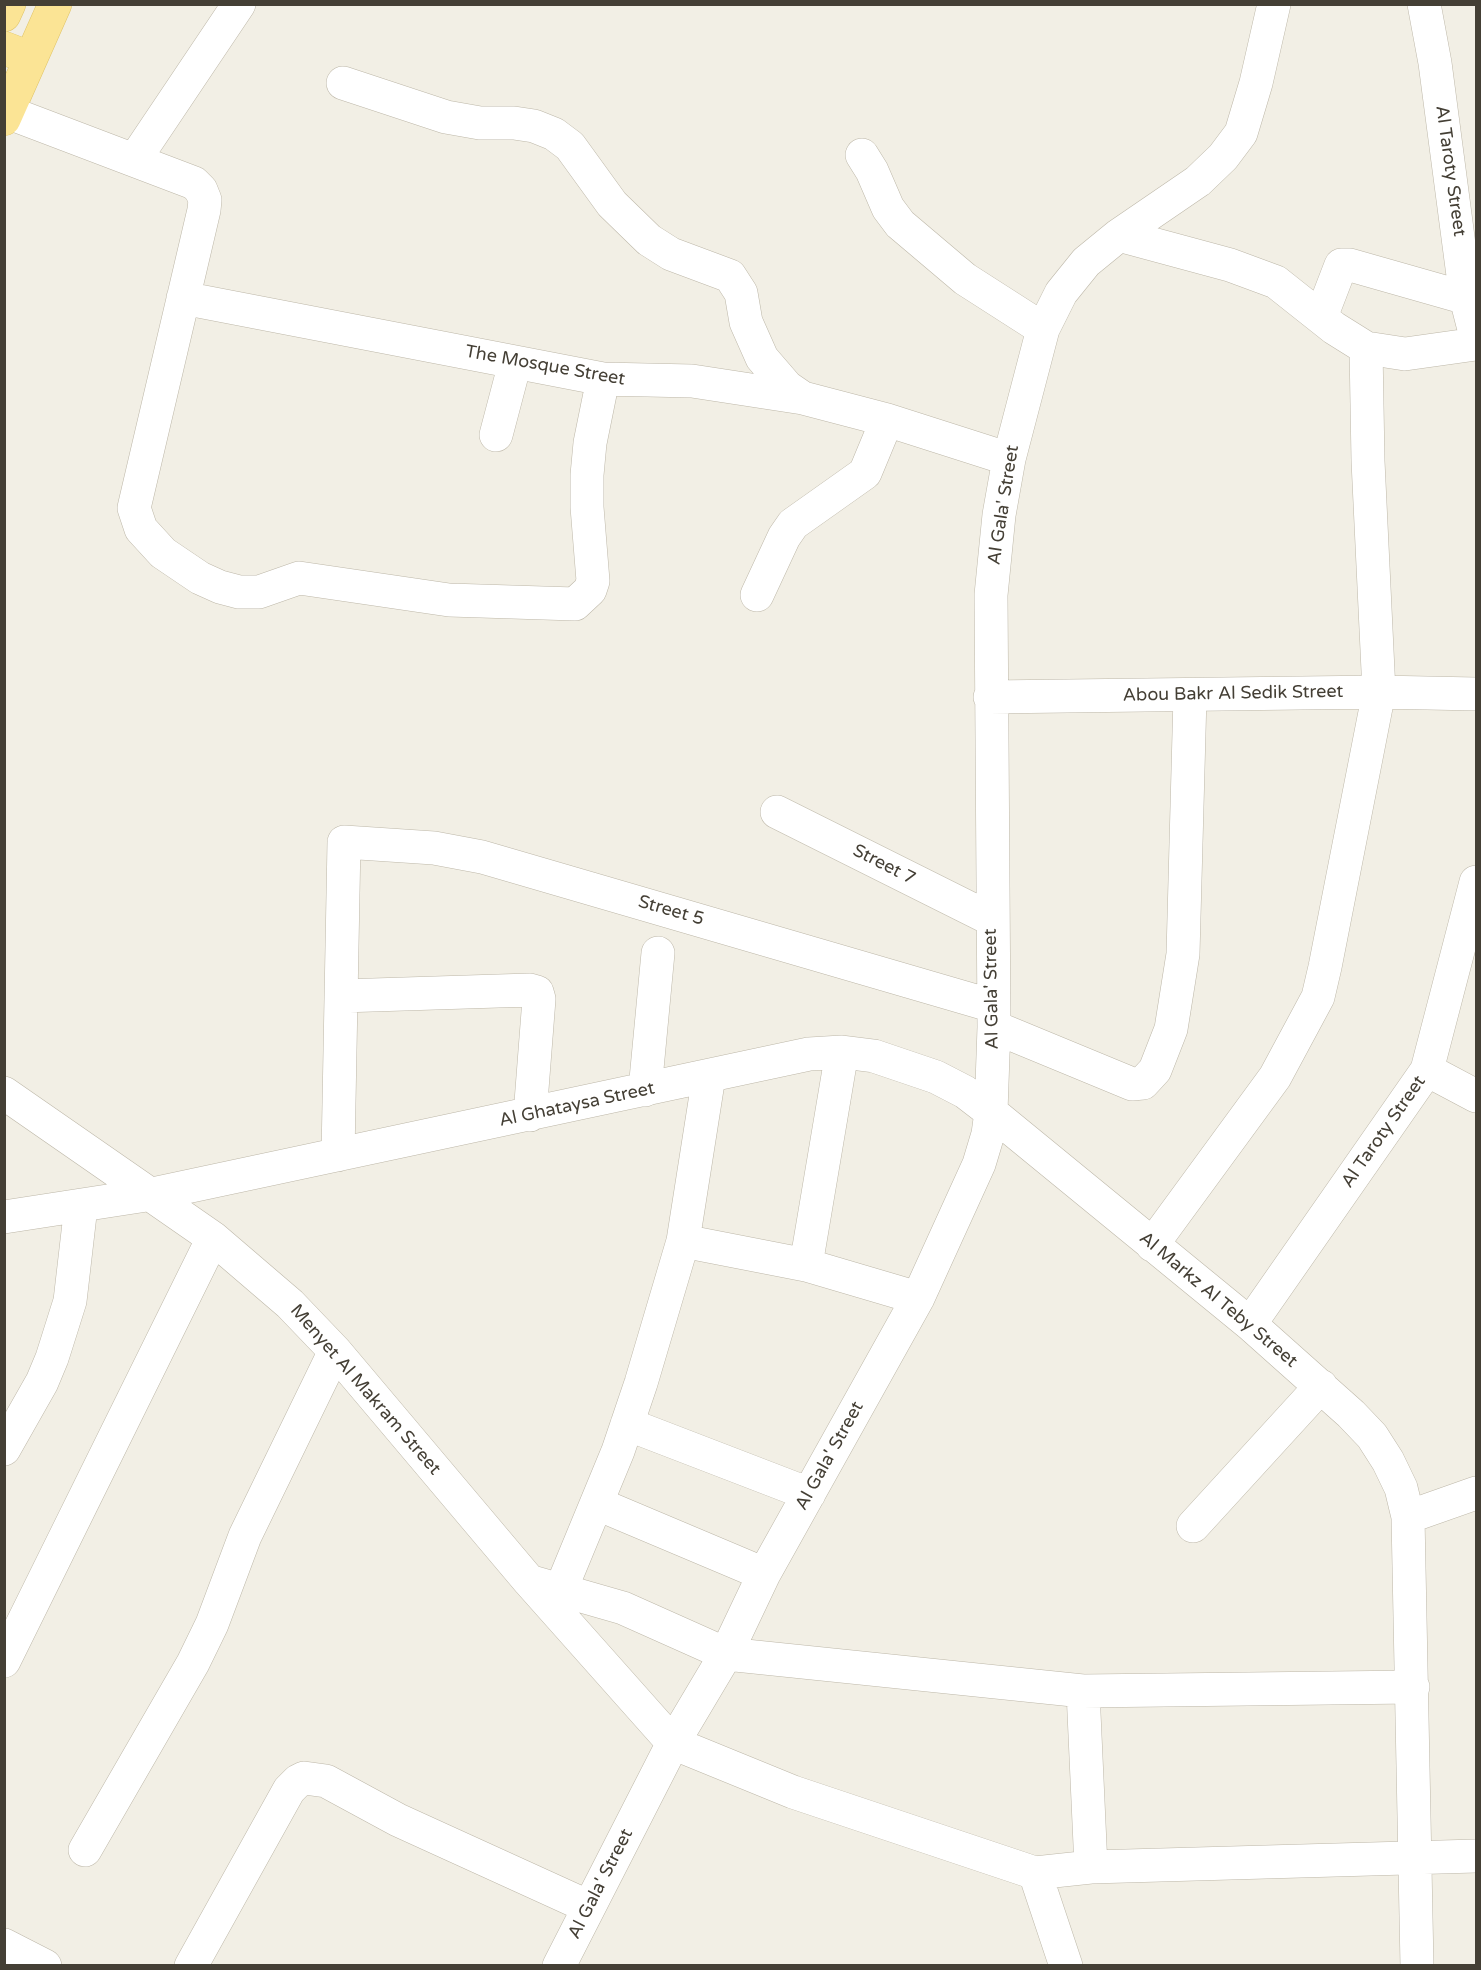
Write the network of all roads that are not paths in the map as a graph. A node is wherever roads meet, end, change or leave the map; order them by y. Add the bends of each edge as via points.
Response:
1 (9, 4) edge
2 (55, 4) edge
3 (239, 4) edge
4 (1424, 4) edge
5 (1273, 5) edge
6 (4, 15) edge
7 (17, 53) edge
8 (343, 83) dead end
9 (6, 116) edge
10 (862, 154) dead end
11 (135, 159) junction
12 (1119, 235) junction
13 (183, 298) junction
14 (1466, 298) junction
15 (1321, 318) junction
16 (1043, 329) junction
17 (1476, 337) edge
18 (1476, 344) edge
19 (1366, 348) junction
20 (515, 363) junction
21 (603, 379) junction
22 (803, 398) junction
23 (887, 420) junction
24 (496, 435) dead end
25 (1009, 459) junction
26 (757, 595) dead end
27 (1379, 692) junction
28 (1476, 694) edge
29 (1190, 696) junction
30 (990, 697) junction
31 (777, 812) dead end
32 (1476, 882) edge
33 (1472, 917) edge
34 (991, 919) junction
35 (658, 953) dead end
36 (341, 996) junction
37 (994, 1017) junction
38 (842, 1053) junction
39 (1427, 1070) junction
40 (709, 1076) junction
41 (645, 1090) junction
42 (4, 1093) edge
43 (1476, 1096) edge
44 (991, 1112) junction
45 (530, 1115) junction
46 (338, 1155) junction
47 (153, 1194) junction
48 (81, 1206) junction
49 (4, 1216) edge
50 (213, 1238) junction
51 (682, 1241) junction
52 (1152, 1245) junction
53 (806, 1265) junction
54 (918, 1298) junction
55 (1250, 1324) junction
56 (336, 1351) junction
57 (1321, 1386) junction
58 (627, 1424) junction
59 (4, 1449) edge
60 (1476, 1493) edge
61 (809, 1494) junction
62 (598, 1504) junction
63 (1408, 1517) junction
64 (1193, 1526) dead end
65 (764, 1574) junction
66 (529, 1581) junction
67 (561, 1589) junction
68 (726, 1654) junction
69 (4, 1661) edge
70 (1413, 1687) junction
71 (1083, 1691) junction
72 (673, 1743) junction
73 (85, 1850) dead end
74 (1417, 1856) junction
75 (1476, 1856) edge
76 (1091, 1867) junction
77 (1035, 1873) junction
78 (589, 1907) junction
79 (4, 1945) edge
80 (45, 1965) edge
81 (191, 1965) edge
82 (559, 1965) edge
83 (1066, 1965) edge
84 (1417, 1965) edge

1 - 6 main road
2 - 7 main road
3 - 11 street
4 - 14 street, Al Taroty Street
5 - 12 street, Al Gala' Street via 1241,133 1198,181
7 - 9 main road
8 - 22 street via 446,117 534,126 554,134 570,146 612,204 649,240 671,254 730,276 741,293 746,322 762,358 787,387
9 - 11 street
10 - 16 street via 900,224 965,279
11 - 13 street via 194,183 205,200
12 - 15 street via 1230,265 1276,282
12 - 16 street, Al Gala' Street via 1086,262 1067,285
13 - 20 street, The Mosque Street
13 - 21 street via 134,508 141,529 164,553 200,578 239,592 259,592 299,578 449,600 574,604 590,590 593,581 587,475
14 - 15 street via 1341,265
14 - 17 street, Al Taroty Street
15 - 19 street
16 - 25 street, Al Gala' Street
18 - 19 street via 1405,354
19 - 27 street
20 - 21 street, The Mosque Street
20 - 24 street
21 - 22 street, The Mosque Street via 692,381
22 - 23 street, The Mosque Street
23 - 25 street, The Mosque Street
23 - 26 street via 865,473 793,524
25 - 30 street, Al Gala' Street via 991,595
27 - 28 street, Abou Bakr Al Sedik Street
27 - 29 street, Abou Bakr Al Sedik Street
27 - 52 street via 1318,997 1275,1077
29 - 30 street, Abou Bakr Al Sedik Street
29 - 37 street, Street 5 via 1183,954 1171,1029 1155,1070 1143,1083 1132,1084
30 - 34 street, Al Gala' Street
31 - 34 street, Street 7
32 - 33 street, Al Taroty Street
33 - 39 street, Al Taroty Street
34 - 37 street, Al Gala' Street
35 - 41 street
36 - 37 street, Street 5 via 344,842 434,848 482,856
36 - 45 street via 537,992
36 - 46 street
37 - 44 street, Al Gala' Street
38 - 40 street, Al Ghataysa Street via 809,1054
38 - 44 street, Al Ghataysa Street via 906,1064 946,1082
38 - 53 street
39 - 43 street
39 - 55 street, Al Taroty Street
40 - 41 street, Al Ghataysa Street
40 - 51 street
41 - 45 street, Al Ghataysa Street
42 - 47 street, Menyet Al Makram Street
44 - 52 street, Al Markz Al Teby Street
44 - 54 street, Al Gala' Street via 979,1164
45 - 46 street, Al Ghataysa Street
46 - 47 street, Al Ghataysa Street
47 - 48 street, Al Ghataysa Street
47 - 50 street, Menyet Al Makram Street
48 - 49 street, Al Ghataysa Street
48 - 59 street via 70,1301 52,1358
50 - 56 street, Menyet Al Makram Street via 290,1304
50 - 69 street
51 - 53 street
51 - 58 street
52 - 55 street, Al Markz Al Teby Street
53 - 54 street
54 - 61 street, Al Gala' Street
55 - 57 street, Al Markz Al Teby Street
56 - 66 street, Menyet Al Makram Street
56 - 73 street via 245,1536 193,1663
57 - 63 street, Al Markz Al Teby Street via 1372,1436 1401,1488
57 - 64 street
58 - 61 street
58 - 62 street
60 - 63 street
61 - 65 street, Al Gala' Street
62 - 65 street
62 - 67 street
63 - 70 street, Al Markz Al Teby Street
65 - 68 street, Al Gala' Street
66 - 67 street
66 - 72 street, Menyet Al Makram Street
67 - 68 street via 623,1608
68 - 71 street
68 - 72 street, Al Gala' Street
70 - 71 street
70 - 74 street, Al Markz Al Teby Street
71 - 76 street
72 - 77 street via 793,1792
72 - 78 street, Al Gala' Street
74 - 75 street
74 - 76 street
74 - 84 street, Al Markz Al Teby Street
76 - 77 street
77 - 83 street
78 - 81 street via 398,1820 326,1781 304,1779 289,1791
78 - 82 street, Al Gala' Street
79 - 80 street

